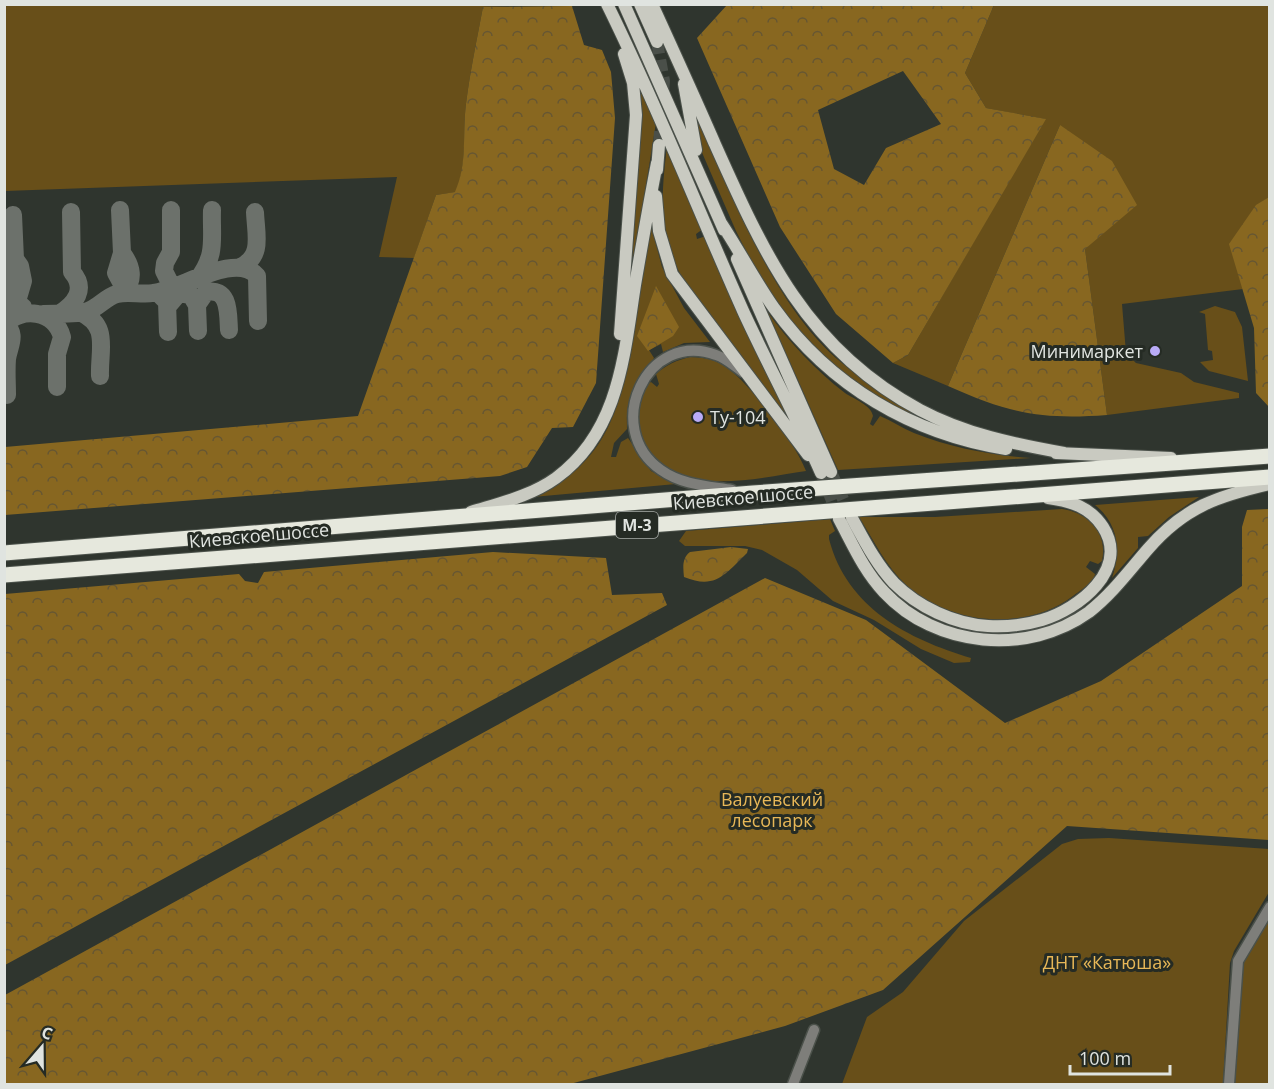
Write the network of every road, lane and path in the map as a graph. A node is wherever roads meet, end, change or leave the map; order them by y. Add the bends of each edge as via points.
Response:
1 (624, 4) edge
2 (640, 4) edge
3 (652, 4) edge
4 (609, 10) edge
5 (657, 42) tunnel mouth
6 (681, 69) junction
7 (659, 145) tunnel mouth
8 (657, 163) junction
9 (704, 182) junction
10 (721, 222) junction
11 (746, 375) junction
12 (616, 389) junction
13 (1064, 453) junction
14 (1269, 456) edge
15 (1218, 460) junction
16 (826, 473) junction
17 (1269, 477) edge
18 (1269, 484) edge
19 (753, 493) junction
20 (1020, 495) junction
21 (445, 519) junction
22 (4, 553) edge
23 (4, 575) edge
24 (1269, 907) edge
25 (814, 1030) dead end
26 (794, 1084) edge
27 (1229, 1084) edge

1 - 9 main road
2 - 5 main road
3 - 6 main road
4 - 12 main road via 632,78 636,115
4 - 16 main road via 745,315
6 - 9 main road
6 - 13 main road via 750,224 788,292 829,342 892,393 937,418 998,440
7 - 8 main road
8 - 11 main road via 656,218 672,274
8 - 12 main road
9 - 10 main road
10 - 13 main road via 784,321 828,367 869,399 907,421 960,440 1006,449
10 - 16 main road
11 - 16 main road
11 - 19 street via 709,353 671,357 643,381 634,402 633,419 642,451 662,471 690,483
12 - 21 main road via 596,437 558,476 529,493
13 - 15 main road
14 - 15 highway, Киевское шоссе / М-3
15 - 19 highway, Киевское шоссе / М-3
17 - 20 highway, Киевское шоссе / М-3
18 - 20 main road via 1221,496 1191,510 1165,531 1119,585 1086,613 1043,634 1017,640 957,635 909,613 885,594 868,573 845,518 887,575 915,600 967,623 997,627 1023,624 1058,614 1086,595 1105,573 1110,549 1105,529 1086,510 1069,501
19 - 21 highway, Киевское шоссе / М-3
20 - 23 highway, Киевское шоссе / М-3
21 - 22 highway, Киевское шоссе / М-3
24 - 27 street via 1238,961
25 - 26 street

